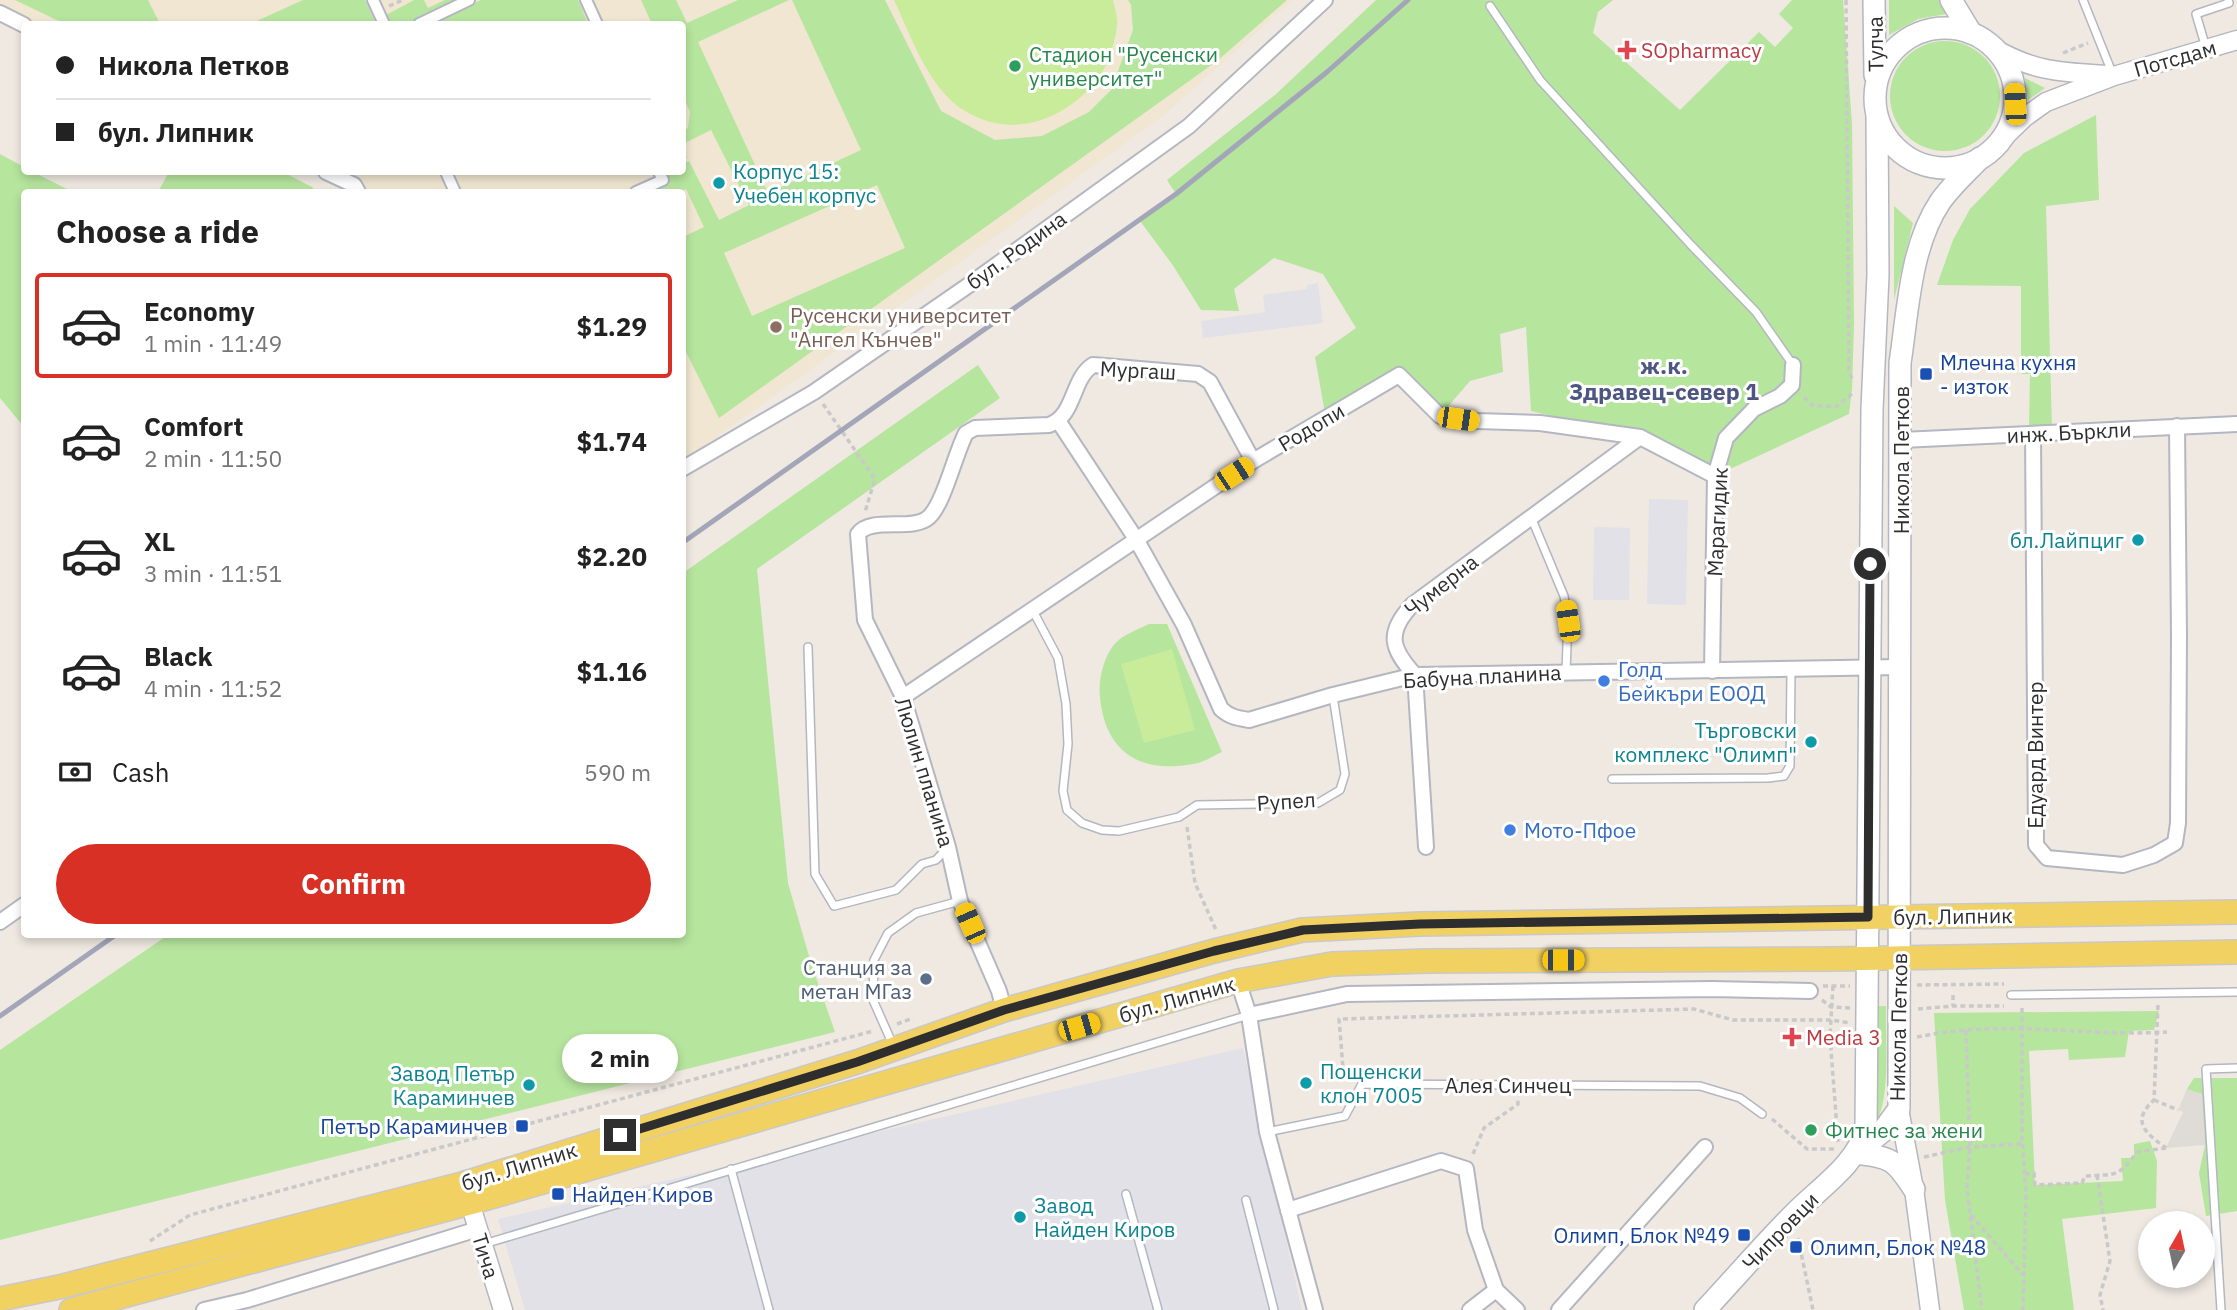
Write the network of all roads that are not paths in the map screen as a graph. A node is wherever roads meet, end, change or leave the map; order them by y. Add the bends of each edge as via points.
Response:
1 (373, 0) edge
2 (469, 0) edge
3 (586, 0) edge
4 (1325, 0) edge
5 (1874, 0) edge
6 (1951, 0) edge
7 (2083, 0) edge
8 (2228, 0) edge
9 (1490, 6) dead end
10 (0, 13) edge
11 (383, 21) edge
12 (425, 21) edge
13 (596, 21) edge
14 (21, 24) edge
15 (1971, 33) junction
16 (2237, 40) edge
17 (1995, 49) junction
18 (2207, 49) junction
19 (2114, 76) junction
20 (1875, 88) junction
21 (1877, 116) junction
22 (2000, 141) junction
23 (1980, 158) junction
24 (332, 175) edge
25 (660, 175) edge
26 (356, 189) edge
27 (643, 189) edge
28 (1793, 365) joint
29 (1059, 422) junction
30 (2237, 424) edge
31 (2176, 426) junction
32 (2033, 434) junction
33 (1640, 437) junction
34 (1902, 440) junction
35 (1253, 461) junction
36 (686, 467) edge
37 (1715, 476) junction
38 (1531, 516) junction
39 (1136, 539) junction
40 (1032, 610) junction
41 (808, 647) dead end
42 (1868, 667) junction
43 (1900, 667) junction
44 (1791, 670) junction
45 (1566, 671) junction
46 (1712, 671) junction
47 (1415, 675) junction
48 (1333, 695) junction
49 (903, 697) junction
50 (1612, 779) dead end
51 (948, 847) junction
52 (1426, 847) dead end
53 (960, 901) junction
54 (21, 907) edge
55 (2237, 912) edge
56 (1899, 916) junction
57 (1868, 917) junction
58 (0, 922) edge
59 (2237, 952) edge
60 (1899, 958) junction
61 (1867, 959) junction
62 (1238, 981) junction
63 (1810, 991) road end
64 (2237, 992) edge
65 (2011, 995) dead end
66 (1004, 1010) junction
67 (1249, 1015) junction
68 (894, 1049) junction
69 (2237, 1068) edge
70 (1899, 1109) junction
71 (1762, 1114) road end
72 (1267, 1132) junction
73 (1705, 1147) dead end
74 (1855, 1153) junction
75 (731, 1169) junction
76 (1914, 1189) junction
77 (1126, 1194) dead end
78 (1246, 1200) dead end
79 (470, 1203) junction
80 (1288, 1210) junction
81 (480, 1236) junction
82 (1496, 1290) junction
83 (0, 1299) edge
84 (248, 1305) edge
85 (71, 1310) edge
86 (204, 1310) edge
87 (503, 1310) edge
88 (769, 1310) edge
89 (1158, 1310) edge
90 (1274, 1310) edge
91 (1315, 1310) edge
92 (1470, 1310) edge
93 (1517, 1310) edge
94 (1559, 1310) edge
95 (1705, 1310) edge
96 (1930, 1310) edge
97 (2221, 1310) edge

1 - 11 street
2 - 12 street
3 - 13 street
4 - 36 street, бул. Родина via 1189,125 814,392
5 - 20 main road, Тулча
6 - 15 main road
7 - 19 lane
8 - 18 lane via 2196,14
9 - 28 lane via 1540,80 1756,312
10 - 14 street
15 - 17 main road
15 - 20 main road via 1934,28 1916,34 1887,58
16 - 18 street, Потсдам
17 - 19 street, Потсдам via 2020,63 2052,72
17 - 22 main road via 2007,65 2015,104
18 - 19 street, Потсдам
19 - 22 street, Потсдам via 2046,102
20 - 21 main road
21 - 23 main road via 1893,145 1925,165 1963,166
21 - 42 main road, Никола Петков via 1878,275
22 - 23 main road
23 - 34 main road, Никола Петков via 1940,203 1922,240 1900,363
24 - 26 street
25 - 27 street via 663,180
28 - 37 street, Марагидик via 1792,385 1754,409 1726,438
29 - 35 street, Мургаш via 1084,373 1093,365 1198,374 1210,382
29 - 39 street, Бабуна планина
29 - 49 street, Люлин планина via 975,428 966,433 930,516 923,522 865,527 858,534 865,620
30 - 31 street, инж. Бъркли
31 - 32 street, инж. Бъркли
31 - 32 street, Едуард Винтер via 2178,823 2175,843 2123,865 2047,858 2036,845
32 - 34 street, инж. Бъркли
33 - 35 street, Родопи via 1440,416 1399,375
33 - 37 street, Родопи
33 - 38 street, Чумерна
34 - 43 main road, Никола Петков
35 - 39 street, Родопи
37 - 46 street, Марагидик
38 - 45 lane via 1564,596
38 - 47 street, Чумерна via 1398,620 1394,636 1400,658
39 - 40 street, Родопи
39 - 48 street, Бабуна планина via 1228,715 1249,720
40 - 48 lane, Рупел via 1058,658 1066,704 1063,791 1067,810 1082,823 1102,830 1119,831 1179,817 1197,805 1318,803 1340,790 1345,774
40 - 49 street, Родопи
41 - 51 lane via 815,874 834,906 897,890 922,864 936,860
42 - 43 street, Бабуна планина
42 - 44 street, Бабуна планина
42 - 57 main road, Никола Петков
43 - 56 main road, Никола Петков
44 - 46 street, Бабуна планина
44 - 50 lane via 1790,766 1784,776
45 - 46 street, Бабуна планина
45 - 47 street, Бабуна планина
47 - 48 street, Бабуна планина
47 - 52 street, Чумерна
49 - 51 street, Люлин планина
51 - 53 street, Люлин планина
53 - 66 street, Люлин планина
53 - 68 lane via 916,913 888,933 874,960 873,1000
54 - 58 street
55 - 56 main road, бул. Липник
56 - 57 main road, бул. Липник
56 - 60 main road, Никола Петков
57 - 61 main road, Никола Петков
57 - 66 main road, бул. Липник via 1303,930
59 - 60 main road, бул. Липник
60 - 61 main road, бул. Липник
60 - 70 main road, Никола Петков
61 - 62 main road, бул. Липник via 1345,963
61 - 74 main road, Никола Петков via 1867,1112 1863,1139
62 - 67 street
62 - 79 main road, бул. Липник
63 - 67 street via 1347,994
64 - 65 lane
66 - 68 main road, бул. Липник
67 - 72 street
67 - 75 lane
68 - 83 main road, бул. Липник via 462,1184
69 - 97 lane via 2206,1069
70 - 74 main road, Никола Петков via 1882,1132
70 - 76 street
71 - 72 lane, Алея Синчец via 1740,1098 1700,1086 1362,1084 1345,1116
72 - 80 street
73 - 94 street
74 - 76 main road via 1898,1164
74 - 95 main road, Чипровци
75 - 81 lane
75 - 88 lane
76 - 96 street
77 - 89 lane
78 - 90 lane
79 - 81 street, Тича
79 - 85 main road, бул. Липник
80 - 82 street via 1441,1161 1466,1169 1475,1230
80 - 91 street
81 - 84 street
81 - 87 street, Тича
82 - 92 street
82 - 93 street
84 - 86 street

